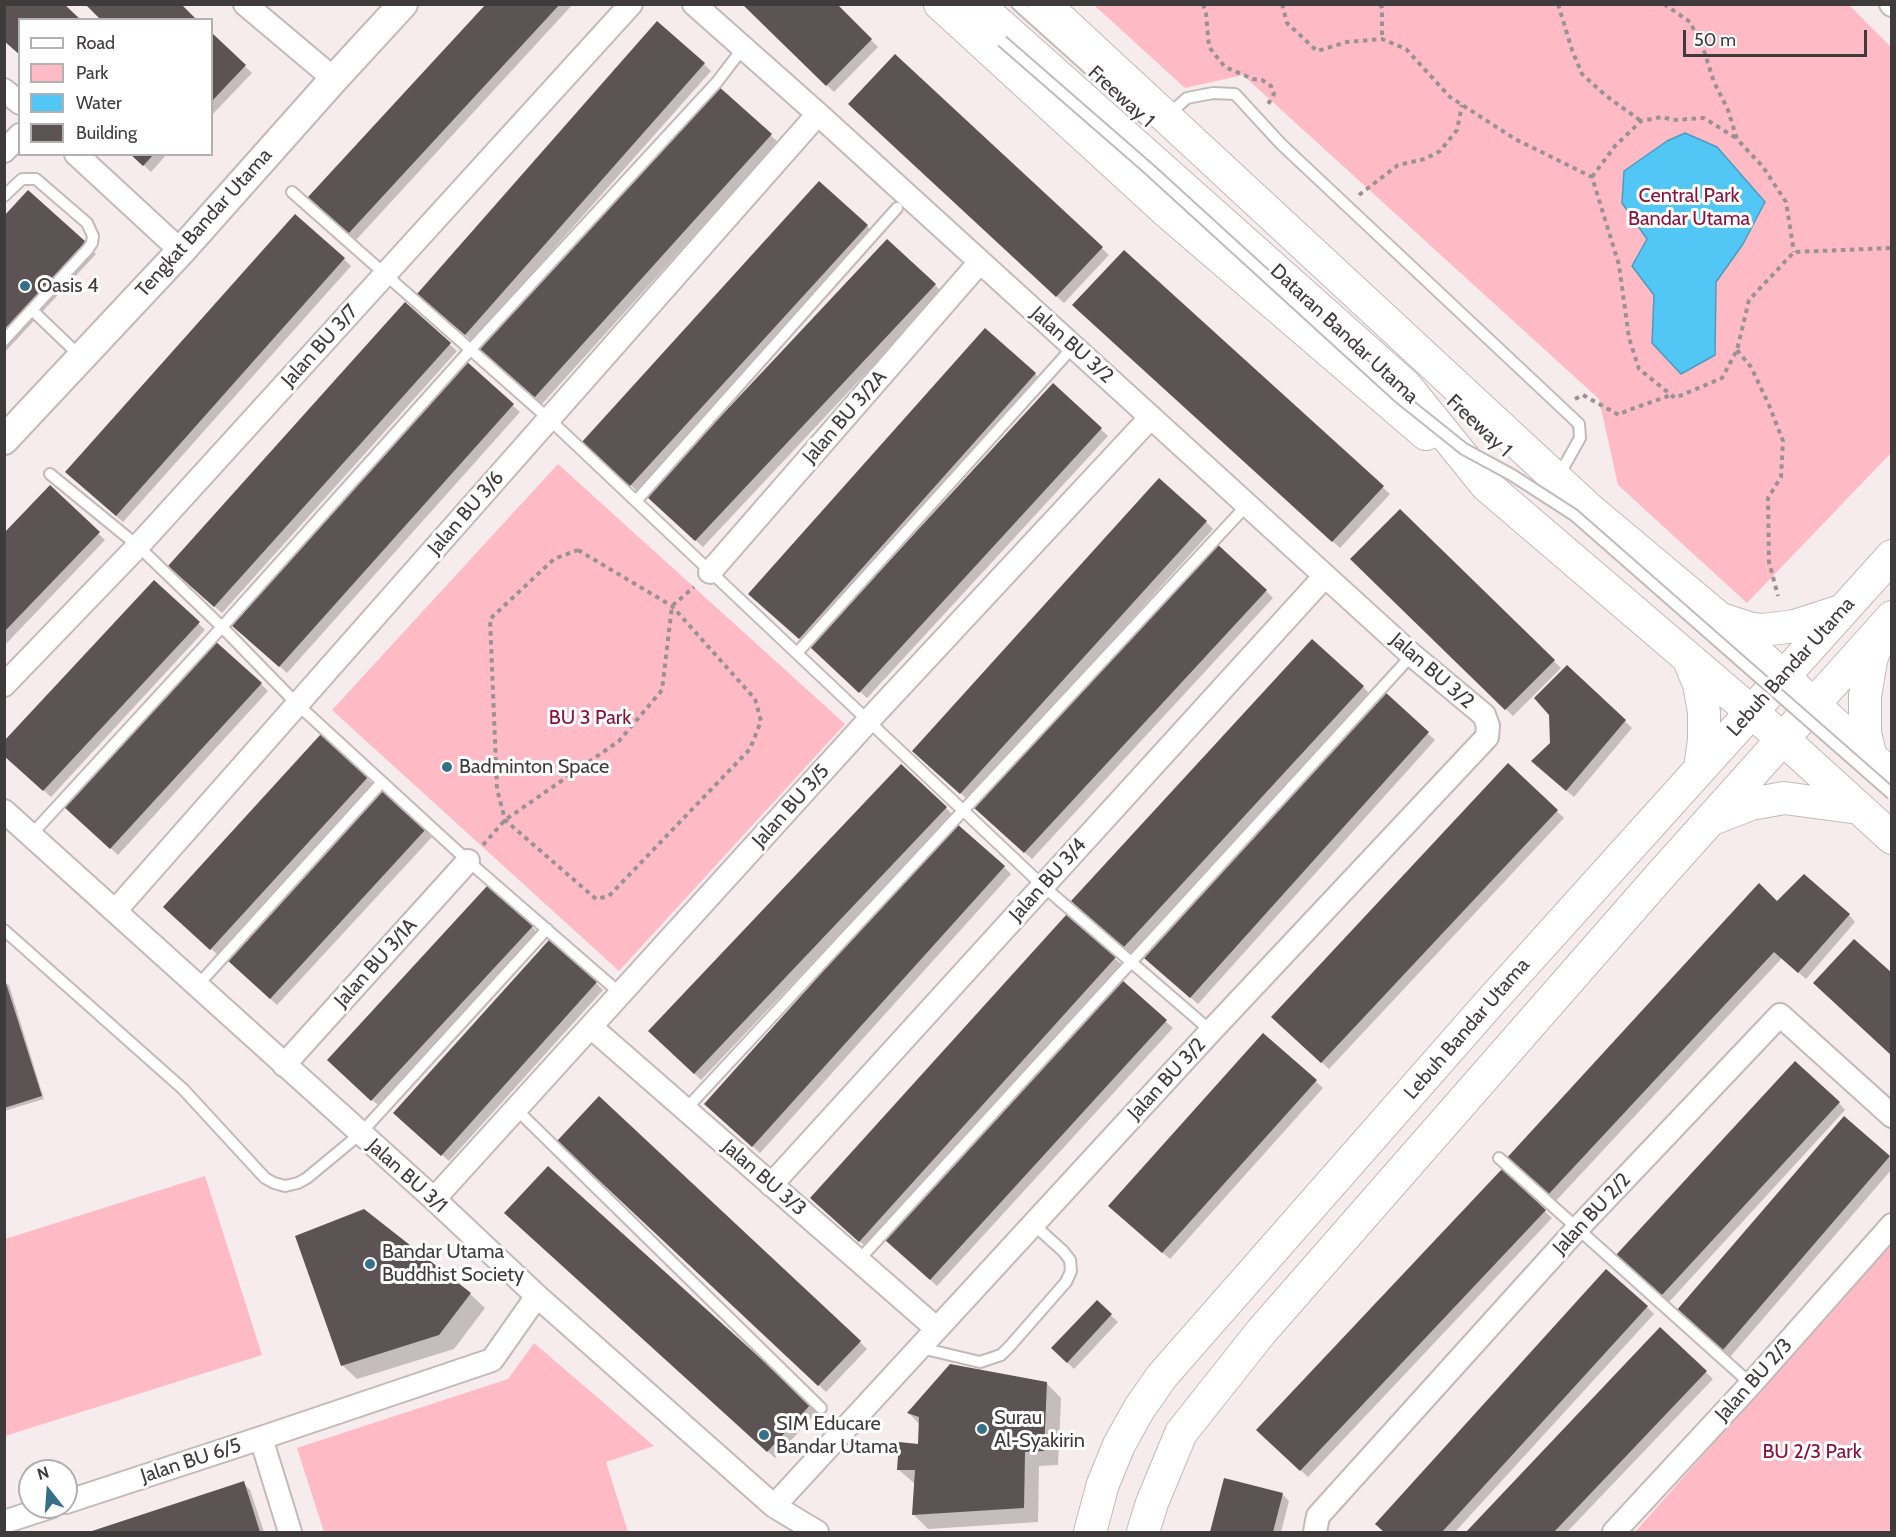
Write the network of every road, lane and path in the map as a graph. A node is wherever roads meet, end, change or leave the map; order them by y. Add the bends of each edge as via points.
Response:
1 (245, 4) edge
2 (403, 4) edge
3 (631, 4) edge
4 (694, 4) edge
5 (940, 4) edge
6 (1017, 4) edge
7 (1044, 4) edge
8 (1203, 4) edge
9 (1282, 4) edge
10 (1558, 4) edge
11 (1664, 4) edge
12 (977, 5) edge
13 (1383, 6) edge
14 (1382, 39) junction
15 (743, 48) junction
16 (334, 79) junction
17 (4, 90) edge
18 (18, 101) edge
19 (1462, 105) junction
20 (818, 114) junction
21 (1259, 120) junction
22 (1641, 121) junction
23 (1162, 123) junction
24 (18, 137) edge
25 (1737, 139) junction
26 (4, 151) edge
27 (78, 156) edge
28 (1592, 177) junction
29 (292, 192) dead end
30 (4, 196) edge
31 (1347, 206) junction
32 (897, 208) dead end
33 (1892, 248) edge
34 (181, 251) junction
35 (1794, 252) junction
36 (980, 262) junction
37 (385, 275) junction
38 (32, 310) junction
39 (4, 339) edge
40 (1073, 347) junction
41 (471, 349) junction
42 (1737, 350) junction
43 (81, 357) junction
44 (1672, 395) junction
45 (1565, 411) junction
46 (1151, 417) junction
47 (549, 419) junction
48 (4, 440) edge
49 (50, 474) dead end
50 (1544, 477) junction
51 (1486, 485) junction
52 (636, 501) junction
53 (1246, 505) junction
54 (1574, 515) junction
55 (138, 546) junction
56 (1892, 556) edge
57 (710, 572) junction
58 (1325, 576) junction
59 (1778, 596) dead end
60 (672, 606) junction
61 (1842, 610) junction
62 (1718, 618) junction
63 (1887, 622) edge
64 (222, 627) junction
65 (797, 653) junction
66 (1412, 655) junction
67 (1689, 660) junction
68 (1783, 677) junction
69 (4, 685) edge
70 (297, 704) junction
71 (1813, 705) junction
72 (1752, 712) junction
73 (869, 720) junction
74 (1783, 739) junction
75 (1881, 767) edge
76 (1700, 770) junction
77 (382, 782) junction
78 (1892, 794) edge
79 (1859, 808) junction
80 (962, 809) junction
81 (4, 811) edge
82 (1711, 819) junction
83 (505, 820) junction
84 (31, 835) junction
85 (1892, 838) edge
86 (468, 861) junction
87 (1043, 886) junction
88 (115, 911) junction
89 (4, 930) edge
90 (547, 930) junction
91 (10, 942) edge
92 (1132, 961) junction
93 (197, 986) junction
94 (621, 994) junction
95 (591, 1027) junction
96 (1211, 1031) junction
97 (284, 1065) junction
98 (516, 1109) junction
99 (686, 1110) junction
100 (1892, 1116) edge
101 (360, 1134) junction
102 (1499, 1158) dead end
103 (771, 1185) junction
104 (434, 1199) junction
105 (1033, 1224) junction
106 (1892, 1225) edge
107 (1577, 1229) junction
108 (858, 1261) junction
109 (537, 1296) junction
110 (937, 1329) junction
111 (920, 1347) junction
112 (1751, 1384) junction
113 (821, 1408) dead end
114 (261, 1438) junction
115 (78, 1498) edge
116 (774, 1506) junction
117 (290, 1533) edge
118 (817, 1533) edge
119 (1090, 1533) edge
120 (1143, 1533) edge
121 (1315, 1533) edge
122 (1614, 1533) edge

1 - 16 street
2 - 16 street, Tengkat Bandar Utama
3 - 37 street, Jalan BU 3/7
4 - 15 street, Jalan BU 3/2
5 - 51 main road via 1165,210
6 - 23 lane, Freeway 1
7 - 23 main road, Dataran Bandar Utama
8 - 21 path via 1209,47 1216,57 1225,67 1271,86 1274,94
9 - 14 path via 1287,22 1317,51 1347,42
10 - 22 path via 1582,74
11 - 25 path via 1690,22
12 - 51 main road, Dataran Bandar Utama via 1406,386
12 - 54 lane, bridge via 1002,41 1399,397 1464,449
13 - 14 path
14 - 19 path via 1406,49
15 - 20 street, Jalan BU 3/2
15 - 41 lane via 717,82
16 - 34 street, Tengkat Bandar Utama
17 - 18 street
19 - 28 path via 1515,139
19 - 31 path via 1457,130 1440,151 1398,165
20 - 36 street, Jalan BU 3/2
20 - 47 street, Jalan BU 3/6
21 - 23 lane via 1235,94 1213,93 1187,98
21 - 31 lane
22 - 25 path via 1704,118
22 - 28 path via 1615,146
23 - 50 main road, Dataran Bandar Utama
24 - 26 street
25 - 35 path via 1763,167 1786,202
27 - 34 street
28 - 44 path via 1619,265 1629,338 1639,369
29 - 37 lane
30 - 38 lane via 22,179 36,179 91,229 92,243 88,249
31 - 45 lane
32 - 52 lane
33 - 35 path
34 - 43 street, Tengkat Bandar Utama
35 - 42 path via 1749,300
36 - 40 street, Jalan BU 3/2
36 - 57 street, Jalan BU 3/2A
37 - 41 lane
37 - 55 street, Jalan BU 3/7
38 - 39 lane
38 - 43 lane
40 - 46 street, Jalan BU 3/2
40 - 65 lane
41 - 47 lane
41 - 64 lane
42 - 44 path via 1722,378 1675,398
42 - 59 path via 1751,367 1783,441 1781,477 1768,498 1769,562
43 - 48 street, Tengkat Bandar Utama
44 - 45 path via 1619,415 1583,395
45 - 50 lane via 1579,424 1580,438
46 - 53 street, Jalan BU 3/2
46 - 73 street, Jalan BU 3/5
47 - 52 lane
47 - 70 street, Jalan BU 3/6
49 - 55 lane
50 - 54 lane, bridge
50 - 62 main road, Dataran Bandar Utama
51 - 67 main road, Dataran Bandar Utama
52 - 57 lane
53 - 58 street, Jalan BU 3/2
53 - 80 lane
54 - 78 lane, bridge
55 - 64 lane
55 - 69 street, Jalan BU 3/7
56 - 61 main road, Lebuh Bandar Utama
57 - 60 path
57 - 65 lane
58 - 66 street, Jalan BU 3/2
58 - 87 street, Jalan BU 3/4
60 - 83 path via 662,690 620,741
60 - 83 path via 578,550 554,559 490,619 497,789
60 - 83 path via 755,699 761,721 750,749 609,896 596,899
61 - 62 main road via 1795,626 1763,630
61 - 68 main road, Lebuh Bandar Utama
62 - 68 main road, Dataran Bandar Utama
63 - 71 main road
63 - 75 main road via 1871,660 1865,696 1865,733
64 - 70 lane
64 - 84 lane
65 - 73 lane
66 - 92 lane
66 - 96 street, Jalan BU 3/2 via 1484,715 1487,737
67 - 72 main road, Dataran Bandar Utama
67 - 76 main road via 1704,712
68 - 71 main road, Dataran Bandar Utama
68 - 72 main road, Lebuh Bandar Utama
70 - 77 lane
70 - 88 street, Jalan BU 3/6
71 - 74 main road
71 - 75 main road, Dataran Bandar Utama
72 - 74 main road, Dataran Bandar Utama
72 - 76 main road, Lebuh Bandar Utama
73 - 80 lane
73 - 94 street, Jalan BU 3/5
74 - 79 main road, Dataran Bandar Utama
74 - 82 main road
76 - 119 main road, Lebuh Bandar Utama via 1162,1376 1119,1444
77 - 86 lane
77 - 93 lane
79 - 82 main road via 1784,798 1751,804
79 - 85 main road, Dataran Bandar Utama
80 - 87 lane
80 - 99 lane
81 - 84 street, Jalan BU 3/1
82 - 120 main road via 1261,1332 1193,1416 1181,1432
83 - 86 path
84 - 88 street, Jalan BU 3/1
86 - 90 lane
86 - 97 street, Jalan BU 3/1A
87 - 92 lane
87 - 103 street, Jalan BU 3/4
88 - 93 street, Jalan BU 3/1
89 - 91 lane
90 - 94 lane
90 - 101 lane
91 - 101 lane via 183,1089 274,1183 285,1186 307,1178
92 - 96 lane
92 - 108 lane
93 - 97 street, Jalan BU 3/1
94 - 95 street, Jalan BU 3/5
95 - 98 street, Jalan BU 3/5
95 - 99 street, Jalan BU 3/3
96 - 105 street, Jalan BU 3/2
97 - 101 street, Jalan BU 3/1
98 - 104 street, Jalan BU 3/5
98 - 113 lane
99 - 103 street, Jalan BU 3/3
100 - 107 street, Jalan BU 2/2 via 1779,1015
101 - 104 street, Jalan BU 3/1
102 - 107 lane
103 - 108 street, Jalan BU 3/3
104 - 109 street, Jalan BU 3/1
105 - 110 street, Jalan BU 3/2
105 - 111 lane via 1064,1251 1071,1272 1010,1346 1001,1355 980,1362
106 - 112 street, Jalan BU 2/3
107 - 112 lane
107 - 121 street, Jalan BU 2/2 via 1318,1516
108 - 110 street, Jalan BU 3/3
109 - 114 street, Jalan BU 6/5 via 492,1360
109 - 116 street, Jalan BU 3/1
110 - 111 street, Jalan BU 3/2
111 - 116 street, Jalan BU 3/2
112 - 122 street, Jalan BU 2/3
114 - 115 street, Jalan BU 6/5
114 - 117 street
116 - 118 street, Jalan BU 3/1

